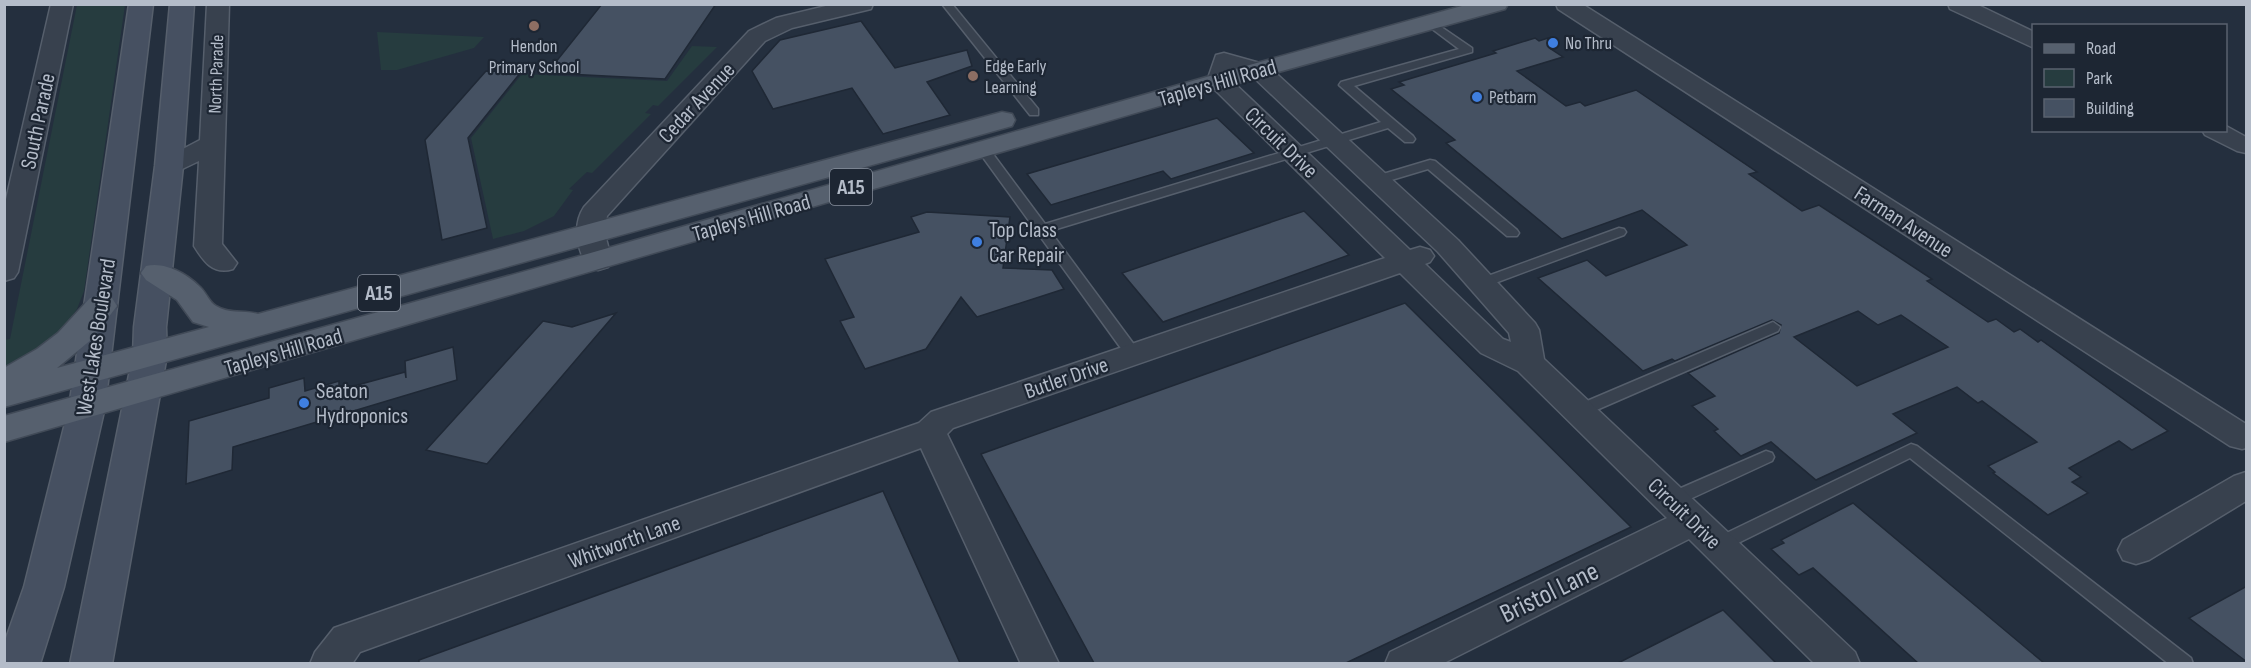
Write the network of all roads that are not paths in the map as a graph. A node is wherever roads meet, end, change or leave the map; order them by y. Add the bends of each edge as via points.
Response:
1 (62, 4) edge
2 (141, 4) edge
3 (182, 4) edge
4 (218, 4) edge
5 (863, 4) edge
6 (1497, 4) edge
7 (1566, 4) edge
8 (1959, 4) edge
9 (947, 6) edge
10 (1427, 14) edge
11 (2032, 40) edge
12 (1222, 70) junction
13 (1259, 70) junction
14 (1034, 112) junction
15 (1391, 123) junction
16 (2218, 132) edge
17 (1409, 139) dead end
18 (1335, 140) junction
19 (213, 143) junction
20 (2247, 146) edge
21 (983, 149) junction
22 (1293, 152) junction
23 (16, 164) edge
24 (169, 166) junction
25 (1378, 180) junction
26 (1042, 229) junction
27 (1619, 232) dead end
28 (1512, 233) dead end
29 (1448, 246) junction
30 (594, 247) junction
31 (1405, 262) junction
32 (223, 263) dead end
33 (4, 272) edge
34 (157, 273) junction
35 (1482, 283) junction
36 (101, 306) junction
37 (264, 323) junction
38 (1773, 327) dead end
39 (1133, 354) junction
40 (1530, 363) junction
41 (147, 373) junction
42 (4, 383) edge
43 (90, 389) junction
44 (4, 395) edge
45 (1579, 411) junction
46 (4, 429) edge
47 (930, 432) junction
48 (2245, 446) edge
49 (1766, 457) dead end
50 (2247, 485) edge
51 (1694, 522) junction
52 (2136, 550) dead end
53 (19, 663) edge
54 (91, 663) edge
55 (329, 663) edge
56 (1040, 663) edge
57 (1404, 663) edge
58 (1841, 663) edge
59 (2184, 663) edge

1 - 23 street, South Parade
2 - 36 main road, West Lakes Boulevard
3 - 24 main road
4 - 19 street, North Parade
5 - 30 street, Cedar Avenue via 784,23 757,36 594,213 590,222
6 - 10 main road, Tapleys Hill Road / A15
7 - 48 street, Farman Avenue
8 - 11 street
9 - 14 lane
10 - 12 main road, Tapleys Hill Road / A15
10 - 13 main road, Tapleys Hill Road / A15
10 - 15 lane via 1468,50 1345,85
12 - 13 main road, Tapleys Hill Road / A15
12 - 14 main road, Tapleys Hill Road / A15
12 - 21 main road, Tapleys Hill Road / A15
12 - 22 street, Circuit Drive
13 - 18 street, Circuit Drive
14 - 30 main road, Tapleys Hill Road / A15
15 - 17 lane
15 - 18 lane
16 - 20 street
18 - 22 lane
18 - 25 street, Circuit Drive
19 - 24 street, North Parade
19 - 32 street, North Parade via 208,246
21 - 26 lane
21 - 30 main road, Tapleys Hill Road / A15
22 - 26 lane
22 - 31 street, Circuit Drive
23 - 33 street, South Parade
24 - 34 main road
25 - 28 lane via 1430,164
25 - 29 street, Circuit Drive
26 - 39 lane
27 - 35 lane
29 - 31 street, Butler Drive
29 - 35 street, Circuit Drive
30 - 37 main road, Tapleys Hill Road / A15
30 - 41 main road, Tapleys Hill Road / A15
31 - 39 street, Butler Drive
31 - 40 street, Circuit Drive via 1492,346
34 - 37 main road via 188,293 204,314 234,323
34 - 41 main road
35 - 40 street, Circuit Drive via 1524,330
36 - 42 main road via 80,334 53,357
36 - 43 main road, West Lakes Boulevard
37 - 41 main road, Tapleys Hill Road / A15
38 - 45 lane
39 - 47 street, Butler Drive via 942,420
40 - 45 street, Circuit Drive
41 - 43 main road, Tapleys Hill Road / A15
41 - 54 main road
43 - 44 main road, Tapleys Hill Road / A15
43 - 46 main road, Tapleys Hill Road / A15
43 - 53 main road, West Lakes Boulevard via 44,587
45 - 51 street, Circuit Drive
47 - 55 street, Whitworth Lane via 347,640
47 - 56 street
49 - 51 lane
50 - 52 street
51 - 57 street, Bristol Lane
51 - 58 street, Circuit Drive
51 - 59 lane via 1911,450

